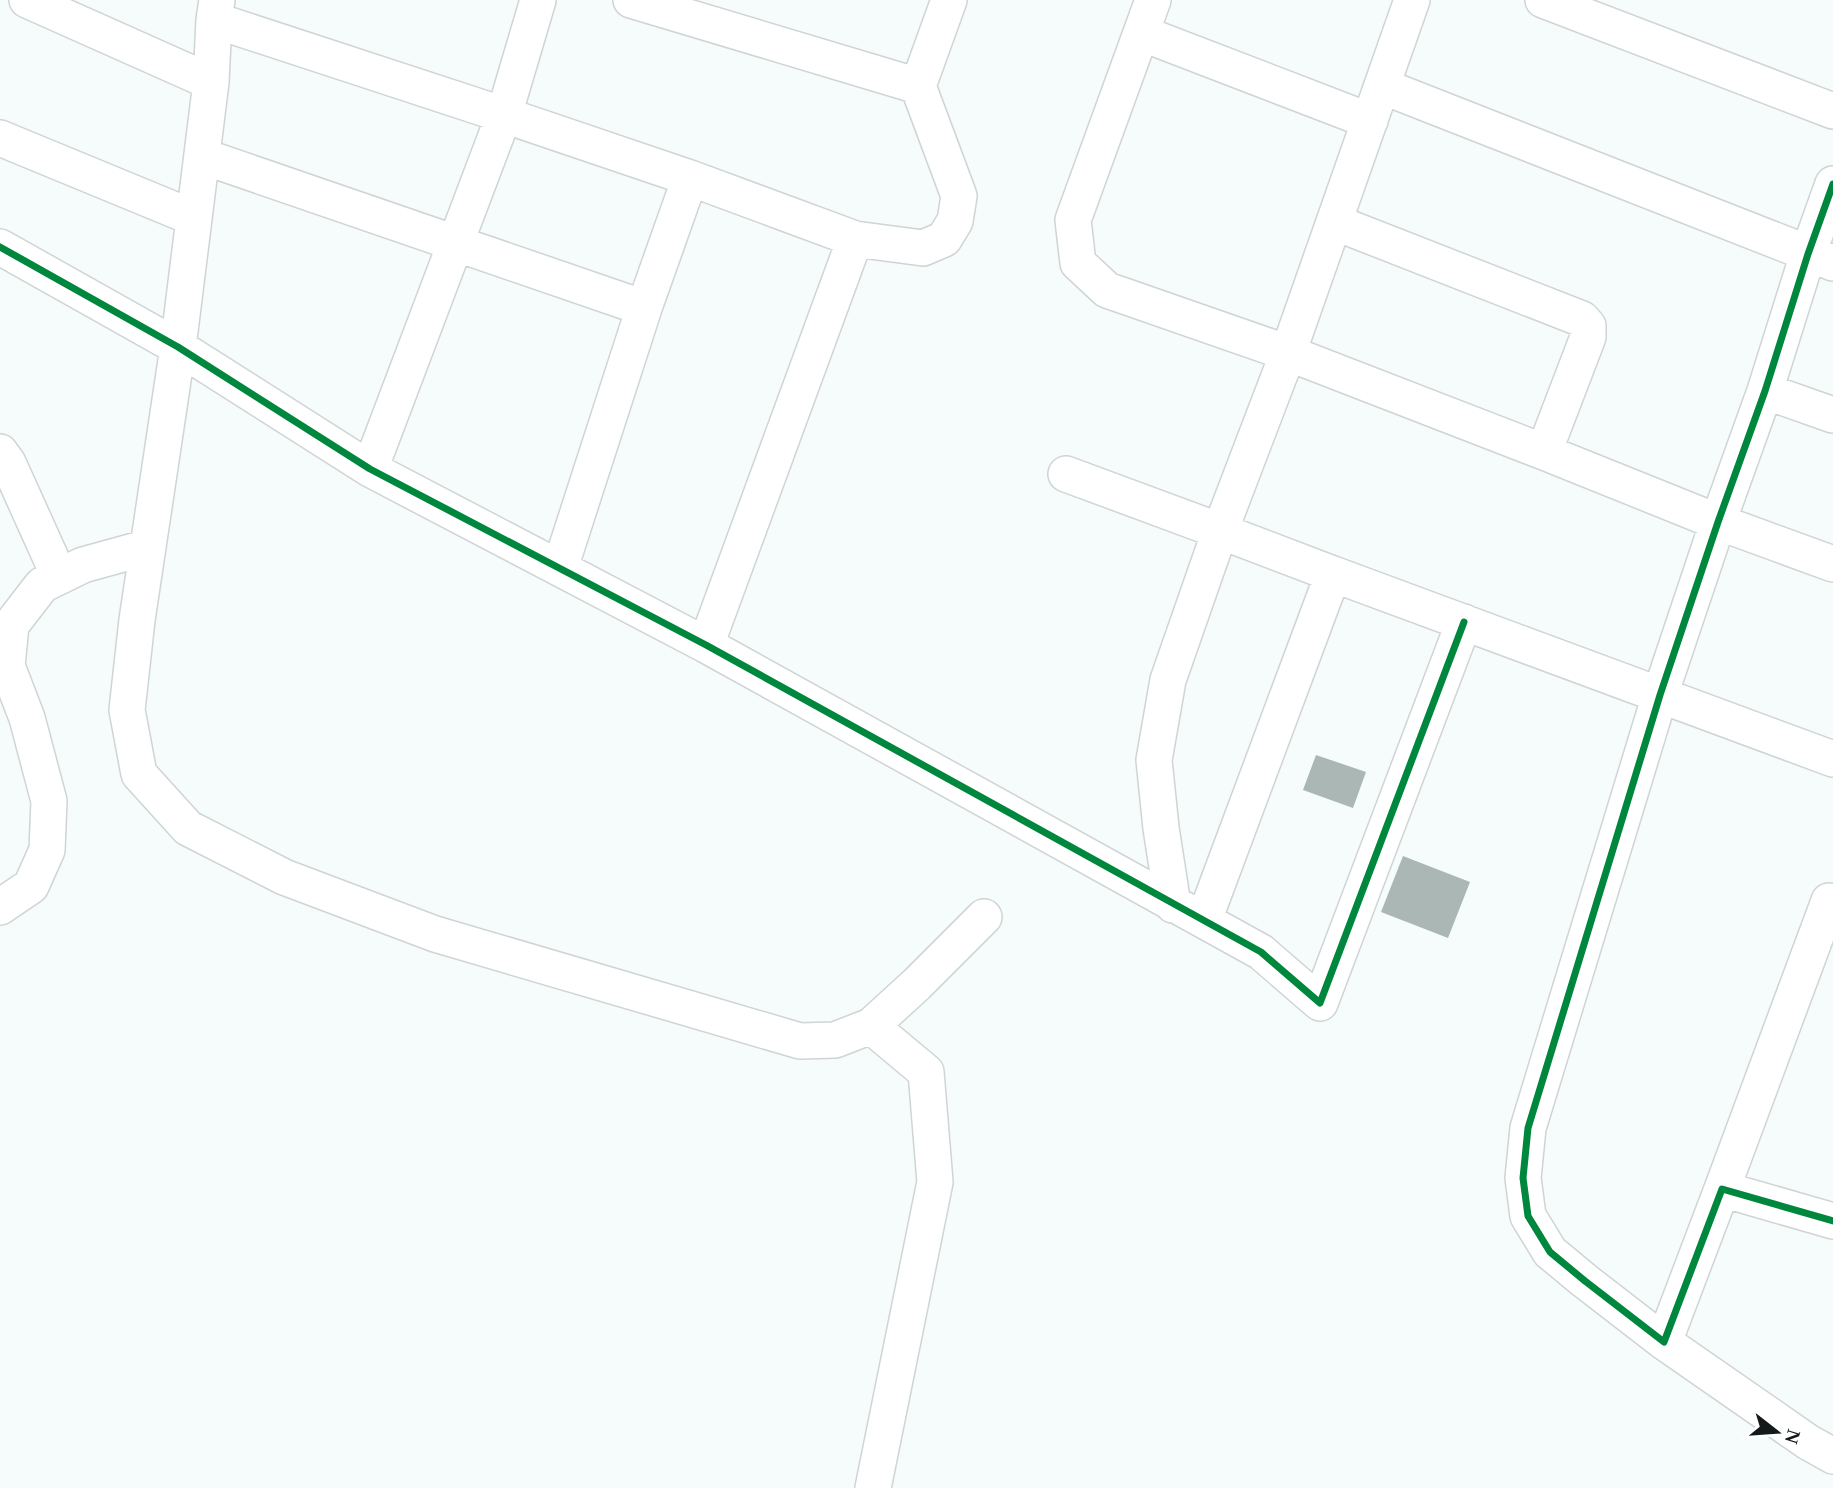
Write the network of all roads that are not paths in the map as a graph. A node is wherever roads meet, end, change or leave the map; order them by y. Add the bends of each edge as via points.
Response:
1 (27, 0) edge
2 (538, 0) edge
3 (631, 0) edge
4 (948, 0) edge
5 (1153, 0) edge
6 (1412, 0) edge
7 (1543, 0) edge
8 (216, 10) edge
9 (1141, 33) junction
10 (211, 82) junction
11 (918, 86) junction
12 (1382, 86) junction
13 (1833, 111) edge
14 (504, 115) junction
15 (1370, 121) junction
16 (0, 138) edge
17 (202, 156) junction
18 (690, 178) junction
19 (1833, 184) edge
20 (194, 218) junction
21 (1334, 222) junction
22 (855, 239) junction
23 (455, 242) junction
24 (0, 247) edge
25 (1820, 258) edge
26 (644, 308) junction
27 (178, 347) junction
28 (1288, 353) junction
29 (1765, 391) junction
30 (1833, 415) edge
31 (0, 452) edge
32 (1544, 452) junction
33 (370, 469) junction
34 (1066, 474) dead end
35 (1718, 522) junction
36 (1220, 530) junction
37 (148, 547) junction
38 (1833, 564) edge
39 (560, 568) junction
40 (1333, 574) junction
41 (59, 576) junction
42 (1464, 622) junction
43 (706, 645) junction
44 (4, 662) edge
45 (1660, 695) junction
46 (1833, 759) edge
47 (1832, 899) edge
48 (1173, 905) junction
49 (0, 907) edge
50 (984, 917) dead end
51 (1204, 920) junction
52 (871, 1026) junction
53 (1722, 1189) junction
54 (1833, 1221) edge
55 (1664, 1342) junction
56 (1833, 1456) edge
57 (873, 1488) edge

1 - 10 street
2 - 14 street
3 - 11 street
4 - 11 street
5 - 9 street
6 - 12 street
7 - 13 street
8 - 10 street
8 - 14 street
9 - 15 street
9 - 28 street via 1073,220 1078,263 1107,290
10 - 17 street
11 - 22 street via 959,196 955,221 944,239 923,248
12 - 15 street
12 - 25 street
14 - 18 street
14 - 23 street
15 - 21 street
16 - 20 street
17 - 20 street
17 - 23 street
18 - 22 street
18 - 26 street
19 - 25 street
20 - 27 street
21 - 28 street
21 - 32 street via 1582,319 1588,337
22 - 43 street
23 - 26 street
23 - 33 street
24 - 27 street
25 - 29 street
26 - 39 street
27 - 33 street
27 - 37 street
28 - 32 street
28 - 36 street
29 - 30 street
29 - 35 street
31 - 41 street
32 - 35 street
33 - 39 street
34 - 36 street
35 - 38 street
35 - 45 street
36 - 40 street
36 - 48 street via 1168,680 1154,760
37 - 41 street
37 - 52 street via 127,709 139,774 188,828 284,877 435,934 800,1041 835,1040
39 - 43 street
40 - 42 street
40 - 51 street
41 - 44 street via 42,585 11,625
42 - 45 street
42 - 51 street via 1320,1003 1261,952
43 - 48 street
44 - 49 street via 27,718 49,801 47,850 31,886
45 - 46 street
45 - 55 street via 1528,1128 1523,1178 1528,1216 1550,1252
47 - 53 street
48 - 51 street
50 - 52 street
52 - 57 street via 926,1072 935,1182
53 - 54 street
53 - 55 street
55 - 56 street

